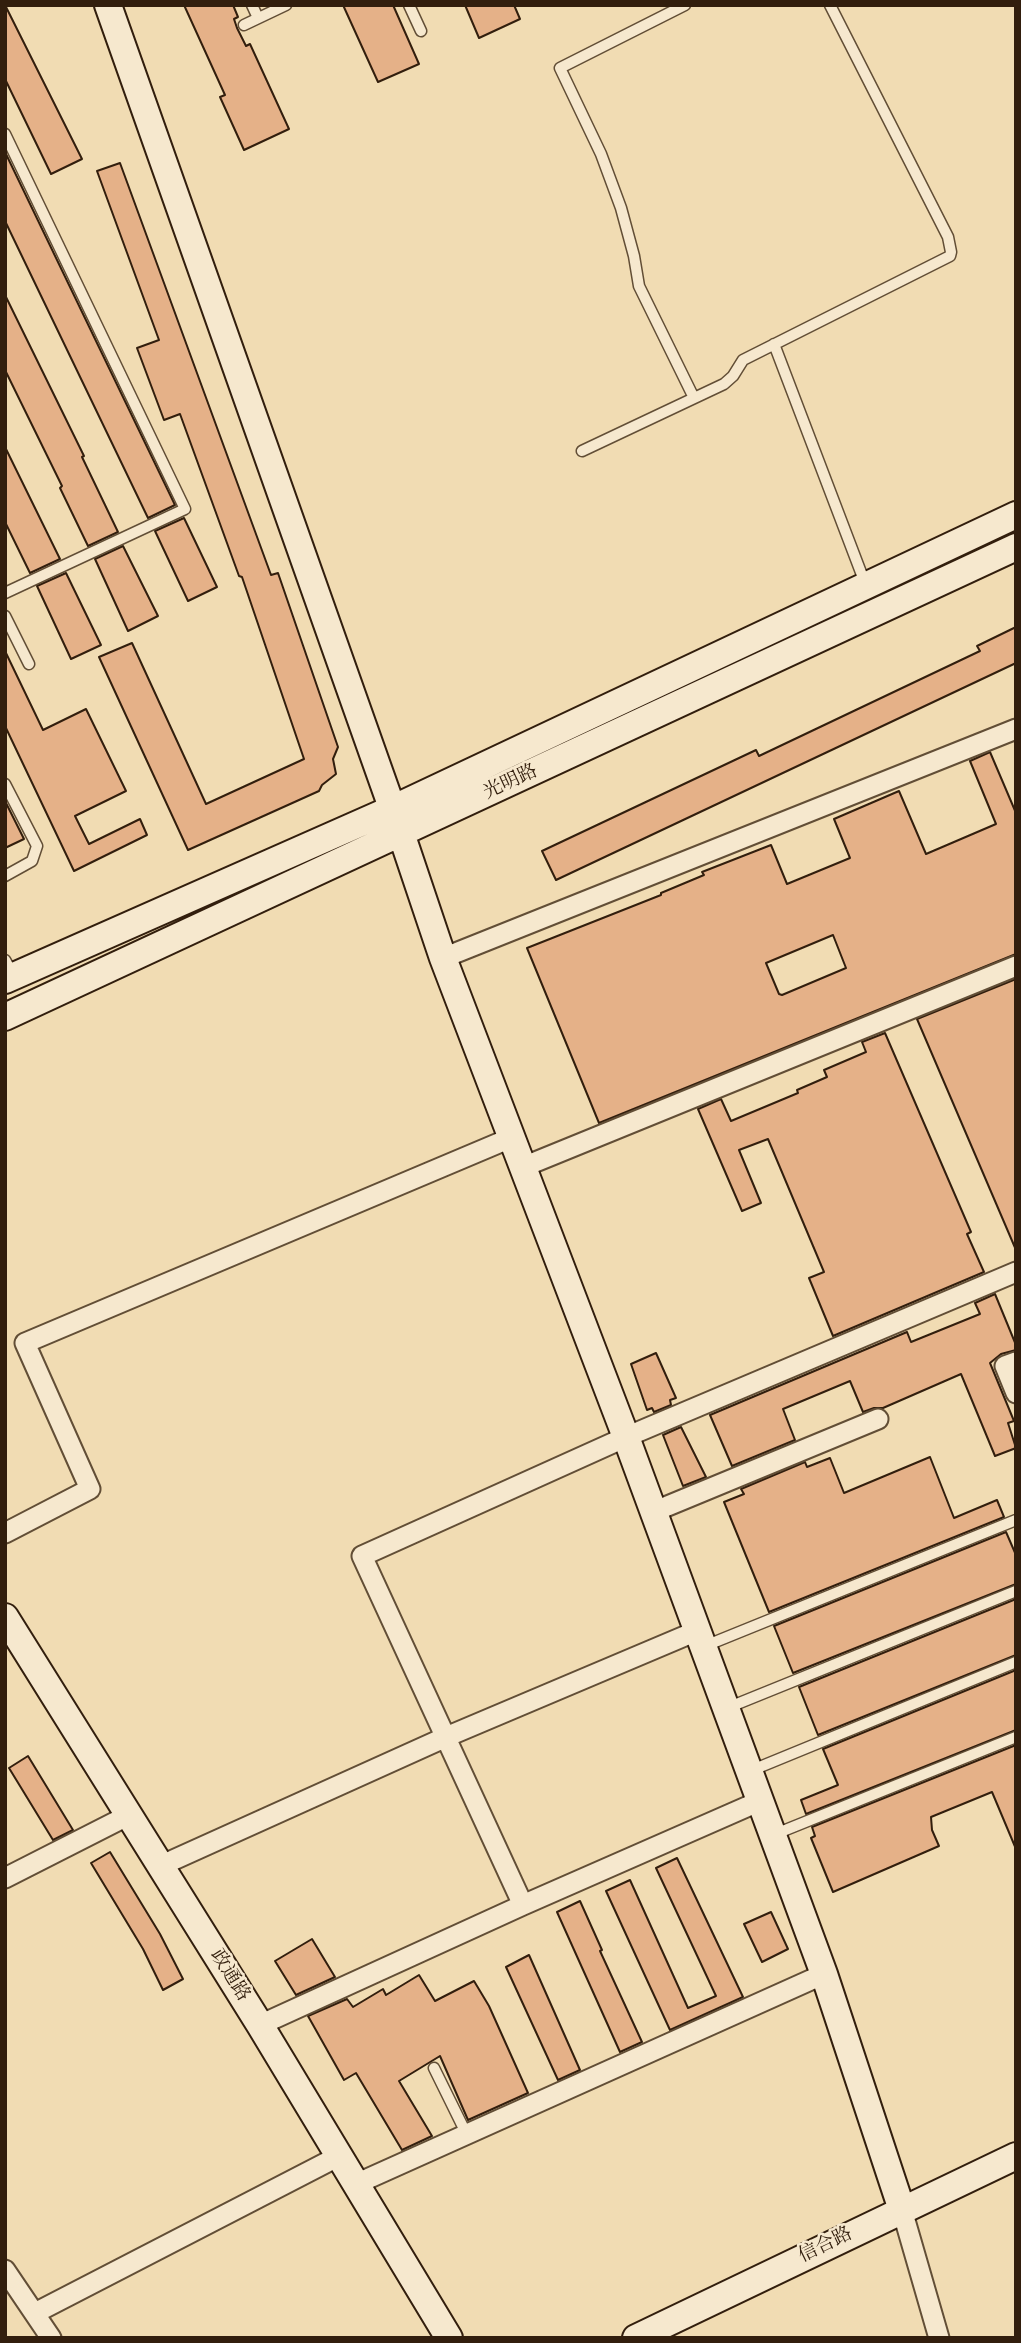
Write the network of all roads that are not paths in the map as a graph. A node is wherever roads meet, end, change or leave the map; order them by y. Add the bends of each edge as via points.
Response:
1 (108, 5) edge
2 (252, 5) edge
3 (286, 5) edge
4 (409, 5) edge
5 (685, 5) edge
6 (830, 5) edge
7 (258, 18) junction
8 (244, 24) dead end
9 (421, 31) dead end
10 (5, 134) edge
11 (774, 344) junction
12 (694, 398) junction
13 (582, 451) dead end
14 (1016, 515) edge
15 (1016, 547) edge
16 (5, 593) edge
17 (872, 599) junction
18 (5, 616) edge
19 (29, 664) dead end
20 (1016, 729) edge
21 (5, 784) edge
22 (397, 821) junction
23 (5, 876) edge
24 (443, 958) junction
25 (1016, 966) edge
26 (8, 972) edge
27 (5, 1017) edge
28 (513, 1137) junction
29 (523, 1167) junction
30 (1016, 1272) edge
31 (1016, 1362) edge
32 (1016, 1393) edge
33 (878, 1419) dead end
34 (626, 1437) junction
35 (653, 1512) junction
36 (1016, 1520) edge
37 (5, 1532) edge
38 (1016, 1591) edge
39 (5, 1617) edge
40 (701, 1638) junction
41 (1016, 1662) edge
42 (726, 1708) junction
43 (446, 1737) junction
44 (1016, 1737) edge
45 (749, 1771) junction
46 (760, 1801) junction
47 (129, 1815) junction
48 (773, 1835) junction
49 (160, 1866) junction
50 (5, 1878) edge
51 (523, 1905) junction
52 (824, 1974) junction
53 (260, 2025) junction
54 (434, 2068) dead end
55 (466, 2133) junction
56 (339, 2156) junction
57 (1016, 2156) edge
58 (356, 2184) junction
59 (902, 2210) junction
60 (5, 2270) edge
61 (35, 2313) junction
62 (51, 2338) edge
63 (449, 2338) edge
64 (636, 2338) edge
65 (939, 2338) edge

1 - 22 street
2 - 7 lane
3 - 7 lane
4 - 9 lane
5 - 12 lane via 560,68 621,208 639,286
6 - 11 lane via 948,237 951,252
7 - 8 lane
10 - 16 lane via 186,509
11 - 12 lane via 743,360 724,384
11 - 17 lane
12 - 13 lane
14 - 17 street, 光明路
15 - 17 street, 光明路
17 - 22 street, 光明路
18 - 19 lane
20 - 24 street
21 - 23 lane via 37,846 32,861
22 - 24 street
22 - 26 street, 光明路
22 - 27 street, 光明路
24 - 28 street
25 - 29 street
28 - 29 street
28 - 37 street via 25,1343 90,1489
29 - 34 street
30 - 34 street
31 - 32 street via 1005,1366
33 - 35 street
34 - 35 street
34 - 43 street via 362,1556
35 - 40 street
36 - 40 lane
38 - 42 lane
39 - 47 street, 政通路
40 - 42 street
40 - 43 street
41 - 45 lane
42 - 45 street
43 - 49 street
43 - 51 street
44 - 48 lane
45 - 46 street
46 - 48 street
46 - 51 street
47 - 49 street, 政通路
47 - 50 street
48 - 52 street
49 - 53 street, 政通路
51 - 53 street
52 - 55 street
52 - 59 street
53 - 56 street, 政通路
54 - 55 lane
55 - 58 street
56 - 58 street, 政通路
56 - 61 street
57 - 59 street, 信合路
58 - 63 street, 政通路
59 - 64 street, 信合路
59 - 65 street
60 - 61 street
61 - 62 street

